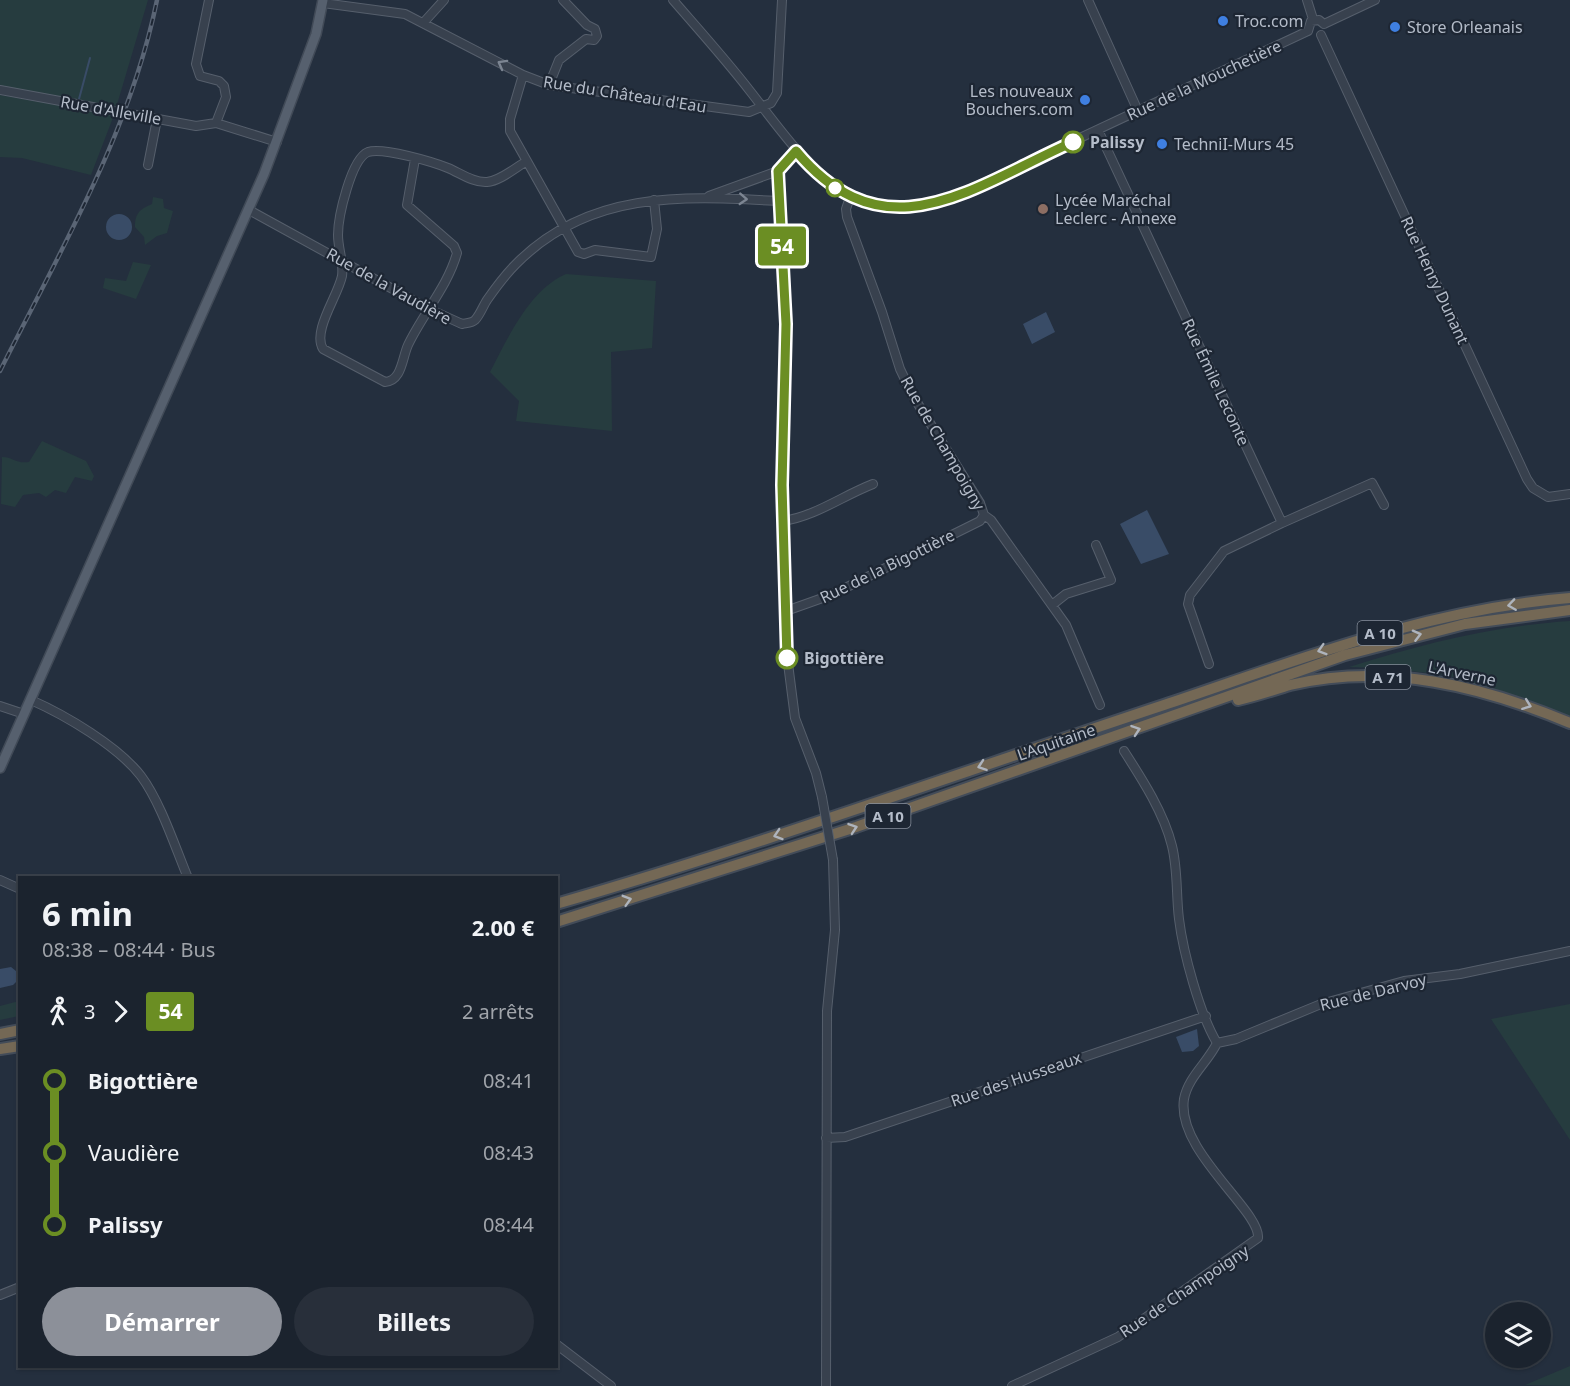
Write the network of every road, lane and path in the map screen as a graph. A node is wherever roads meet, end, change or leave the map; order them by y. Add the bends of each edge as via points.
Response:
1 (209, 0) edge
2 (444, 0) edge
3 (563, 0) edge
4 (673, 0) edge
5 (782, 0) edge
6 (1088, 0) edge
7 (1307, 0) edge
8 (1374, 0) edge
9 (323, 1) edge
10 (1313, 19) junction
11 (424, 22) junction
12 (1324, 24) junction
13 (587, 26) junction
14 (1308, 32) junction
15 (1321, 35) junction
16 (586, 39) junction
17 (523, 75) junction
18 (549, 85) junction
19 (0, 90) edge
20 (762, 107) junction
21 (1138, 111) junction
22 (157, 119) junction
23 (219, 124) junction
24 (1098, 130) junction
25 (278, 139) junction
26 (796, 151) junction
27 (415, 159) junction
28 (527, 161) junction
29 (148, 165) dead end
30 (778, 171) junction
31 (708, 196) junction
32 (850, 197) junction
33 (654, 200) junction
34 (778, 201) junction
35 (249, 210) junction
36 (564, 228) junction
37 (341, 260) junction
38 (429, 309) junction
39 (873, 484) dead end
40 (1570, 494) edge
41 (1384, 505) dead end
42 (984, 514) junction
43 (783, 521) junction
44 (1282, 523) junction
45 (1096, 545) dead end
46 (1570, 598) edge
47 (1052, 604) junction
48 (1570, 610) edge
49 (786, 611) junction
50 (1209, 664) dead end
51 (31, 700) junction
52 (1100, 705) dead end
53 (0, 706) edge
54 (1202, 708) junction
55 (24, 714) junction
56 (1570, 723) edge
57 (1124, 751) dead end
58 (0, 768) edge
59 (187, 876) edge
60 (0, 880) edge
61 (18, 887) edge
62 (558, 903) edge
63 (558, 921) edge
64 (1570, 951) edge
65 (1206, 1016) junction
66 (18, 1030) edge
67 (0, 1034) edge
68 (1216, 1043) junction
69 (18, 1046) edge
70 (0, 1049) edge
71 (826, 1138) junction
72 (18, 1288) edge
73 (0, 1295) edge
74 (558, 1346) edge
75 (826, 1383) edge
76 (611, 1386) edge
77 (1012, 1386) edge

1 - 23 street via 195,64 200,76 219,81 226,90
2 - 11 street
3 - 13 street
4 - 20 street, Rue de la Mouchetière
5 - 20 street via 777,93 771,103
6 - 21 street
7 - 10 street
8 - 12 street
9 - 11 street, Rue du Château d'Eau via 405,14
9 - 25 main road via 316,33
10 - 12 street
10 - 14 street via 1308,23
17 -> 11 street, Rue du Château d'Eau
12 - 15 street
13 - 16 street
13 - 16 street via 597,33 594,40
14 - 15 street
14 - 21 street, Rue de la Mouchetière
15 - 40 street, Rue Henry Dunant via 1527,479 1548,497
16 - 18 street via 559,60
17 - 18 street, Rue du Château d'Eau
17 - 28 street via 509,124
18 - 20 street, Rue du Château d'Eau via 746,112
19 - 22 street, Rue d'Alleville
20 - 26 street, Rue de la Mouchetière
21 - 24 street, Rue de la Mouchetière
22 - 23 street, Rue d'Alleville via 196,126
22 - 29 street
23 - 25 street, Rue d'Alleville
24 - 32 street, Rue de la Mouchetière via 927,206 888,207
24 - 44 street, Rue Émile Leconte
25 - 35 main road
26 - 30 street
26 - 32 street, Rue de la Mouchetière via 822,179
27 - 28 street via 482,182 493,181
27 - 37 street via 380,151 357,160 339,228
27 - 38 street via 407,205 457,253
28 - 36 street
30 - 31 street, Rue de la Vaudière
30 - 34 street
31 - 33 street, Rue de la Vaudière
31 -> 34 street, Rue de la Vaudière
32 - 42 street, Rue de Champoigny via 847,217 900,369
33 - 36 street, Rue de la Vaudière via 611,208
33 - 36 street via 657,229 651,257 595,250 580,254
34 - 43 street via 786,324
35 - 37 street, Rue de la Vaudière
35 - 51 main road
36 - 38 street, Rue de la Vaudière via 516,264 473,321 456,323
37 - 38 street, Rue de la Vaudière
37 - 38 street via 340,282 321,332 323,349 389,382 398,375 409,343
39 - 43 street via 840,497 820,512
41 - 44 street via 1372,483
42 - 47 street, Rue de Champoigny
42 - 49 street, Rue de la Bigottière via 980,521 904,560 831,595
43 - 49 street
44 - 50 street via 1224,551 1191,595 1188,604
45 - 47 street via 1110,580 1066,594
46 -> 62 highway, L'Aquitaine / A 10 via 1463,613 1349,642 824,820
47 - 52 street, Rue de Champoigny via 1072,635
54 -> 48 highway, L'Aquitaine / A 10 via 1298,671 1392,642 1490,620
49 - 71 street, bridge via 792,702 799,733 816,773 833,860 836,910 827,1011
51 - 55 main road
51 - 59 street via 51,708 137,771
53 - 55 street
54 -> 56 highway, L'Arverne / A 71 via 1310,682 1392,677 1482,690
63 -> 54 highway, L'Aquitaine / A 10 via 856,827
55 - 58 main road
57 - 65 street via 1169,837 1180,928
60 - 61 street
64 - 68 street, Rue de Darvoy via 1397,983 1321,1004 1236,1039
65 - 68 street
65 - 71 street, Rue des Husseaux via 845,1137
66 - 67 highway
68 - 77 street, Rue de Champoigny via 1188,1087 1185,1116 1203,1155 1255,1224 1258,1238 1118,1337
69 - 70 highway
71 - 75 street
72 - 73 street
74 - 76 street

